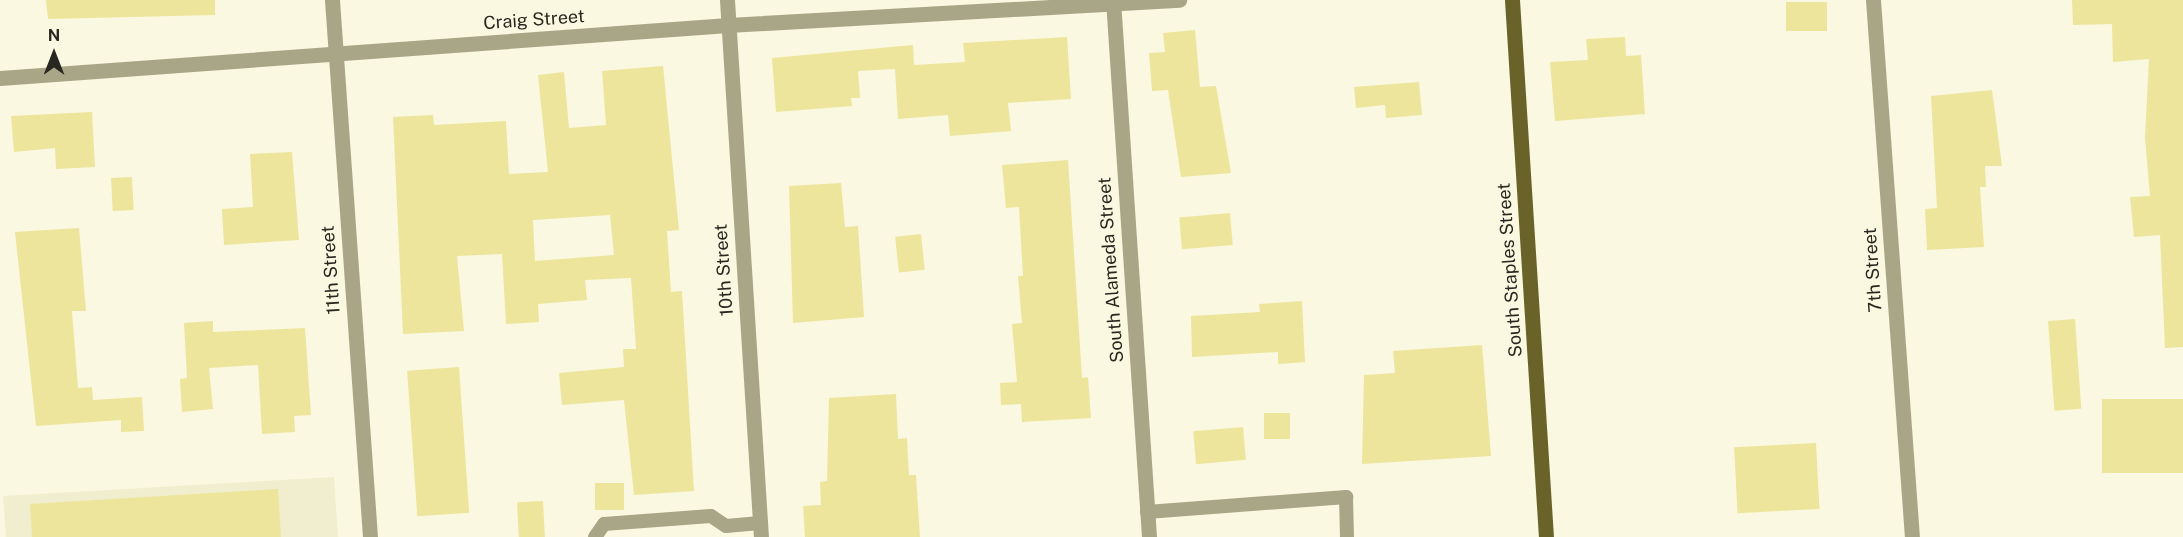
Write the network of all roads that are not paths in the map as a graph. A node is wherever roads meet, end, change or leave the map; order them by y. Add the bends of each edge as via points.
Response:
1 (332, 0) edge
2 (727, 0) edge
3 (1179, 0) edge
4 (1512, 0) edge
5 (1873, 0) edge
6 (1113, 2) edge
7 (728, 25) junction
8 (335, 56) junction
9 (0, 78) edge
10 (1147, 512) junction
11 (760, 530) edge
12 (370, 537) edge
13 (595, 537) edge
14 (1149, 537) edge
15 (1347, 537) edge
16 (1546, 537) edge
17 (1912, 537) edge

1 - 8 street, 11th Street
2 - 7 street, 10th Street
3 - 6 street, Craig Street
4 - 16 main road, South Staples Street
5 - 17 street, 7th Street
6 - 7 street, Craig Street
6 - 10 street, South Alameda Street
7 - 8 street, Craig Street
7 - 11 street, 10th Street
8 - 9 street, Craig Street
8 - 12 street, 11th Street
10 - 14 street, South Alameda Street
10 - 15 lane via 1346,497
11 - 13 lane via 726,526 711,516 604,524

